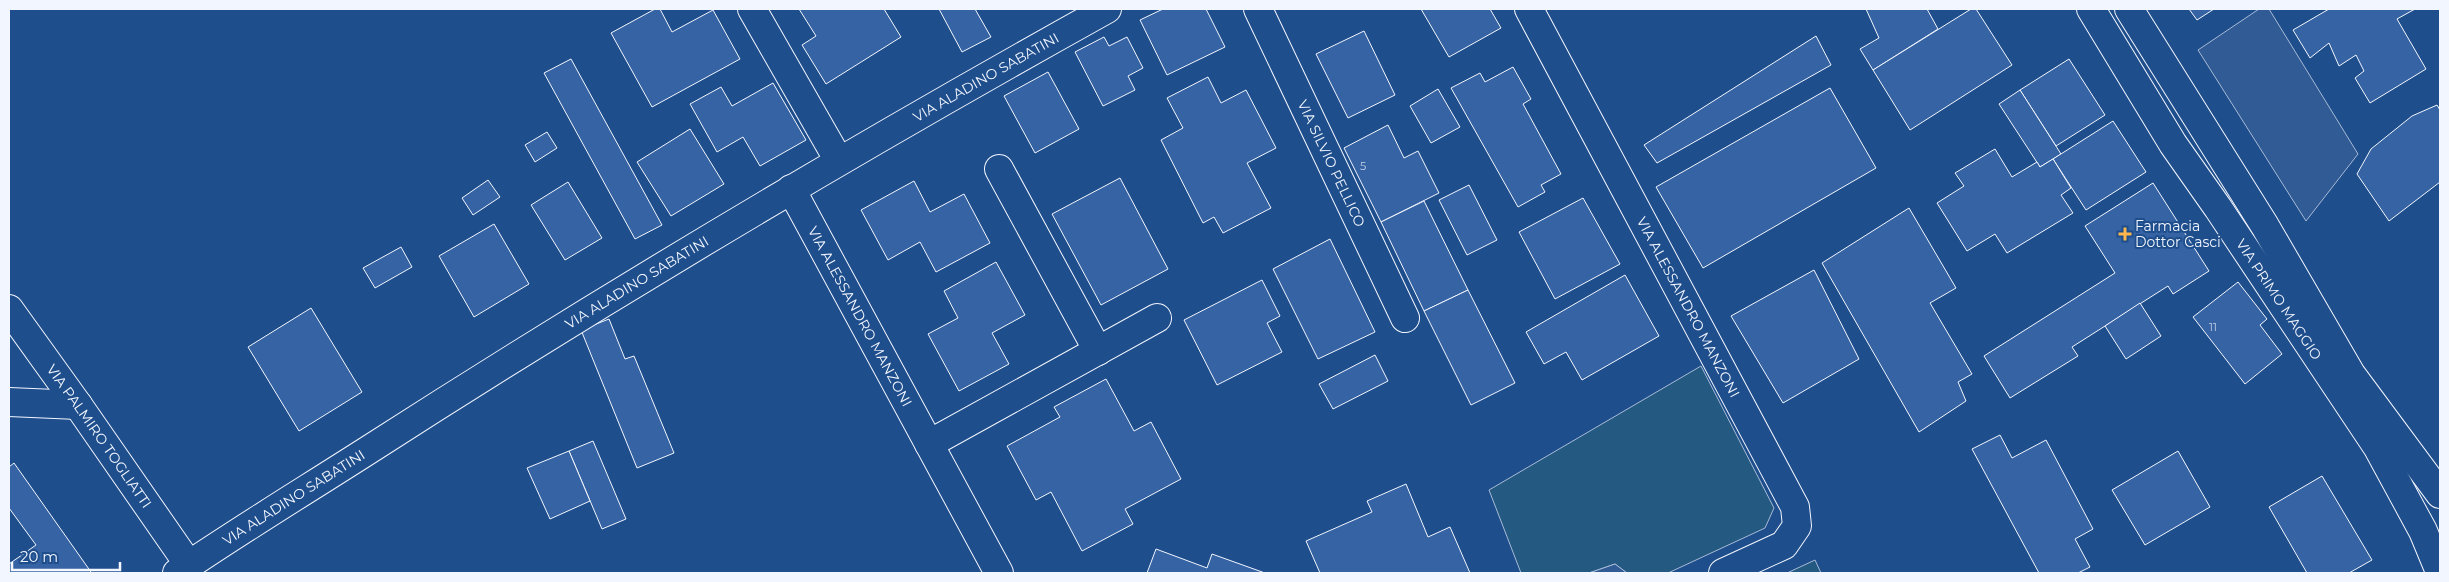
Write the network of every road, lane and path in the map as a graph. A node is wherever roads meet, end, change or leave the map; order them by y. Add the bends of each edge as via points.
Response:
1 (752, 9) edge
2 (1107, 9) edge
3 (1258, 9) edge
4 (1529, 9) edge
5 (2091, 9) edge
6 (2129, 9) edge
7 (839, 162) junction
8 (999, 169) dead end
9 (791, 189) junction
10 (9, 309) edge
11 (1157, 318) dead end
12 (1405, 318) dead end
13 (1098, 351) junction
14 (9, 402) edge
15 (78, 405) junction
16 (929, 444) junction
17 (2440, 494) edge
18 (183, 569) edge
19 (2440, 572) edge
20 (999, 573) edge
21 (1723, 573) edge

1 - 7 street
2 - 7 street, VIA ALADINO SABATINI
3 - 12 street, VIA SILVIO PELLICO
4 - 21 street, VIA ALESSANDRO MANZONI via 1795,507 1797,526 1784,544
5 - 19 street, VIA PRIMO MAGGIO via 2173,144 2378,448 2423,531
6 - 17 street, VIA PRIMO MAGGIO via 2352,374
7 - 9 street, VIA ALADINO SABATINI
8 - 13 street
9 - 16 street, VIA ALESSANDRO MANZONI
9 - 18 street, VIA ALADINO SABATINI via 474,382
10 - 15 street, VIA PALMIRO TOGLIATTI
11 - 13 street
13 - 16 street
14 - 15 street
15 - 18 street, VIA PALMIRO TOGLIATTI
16 - 20 street, VIA ALESSANDRO MANZONI

